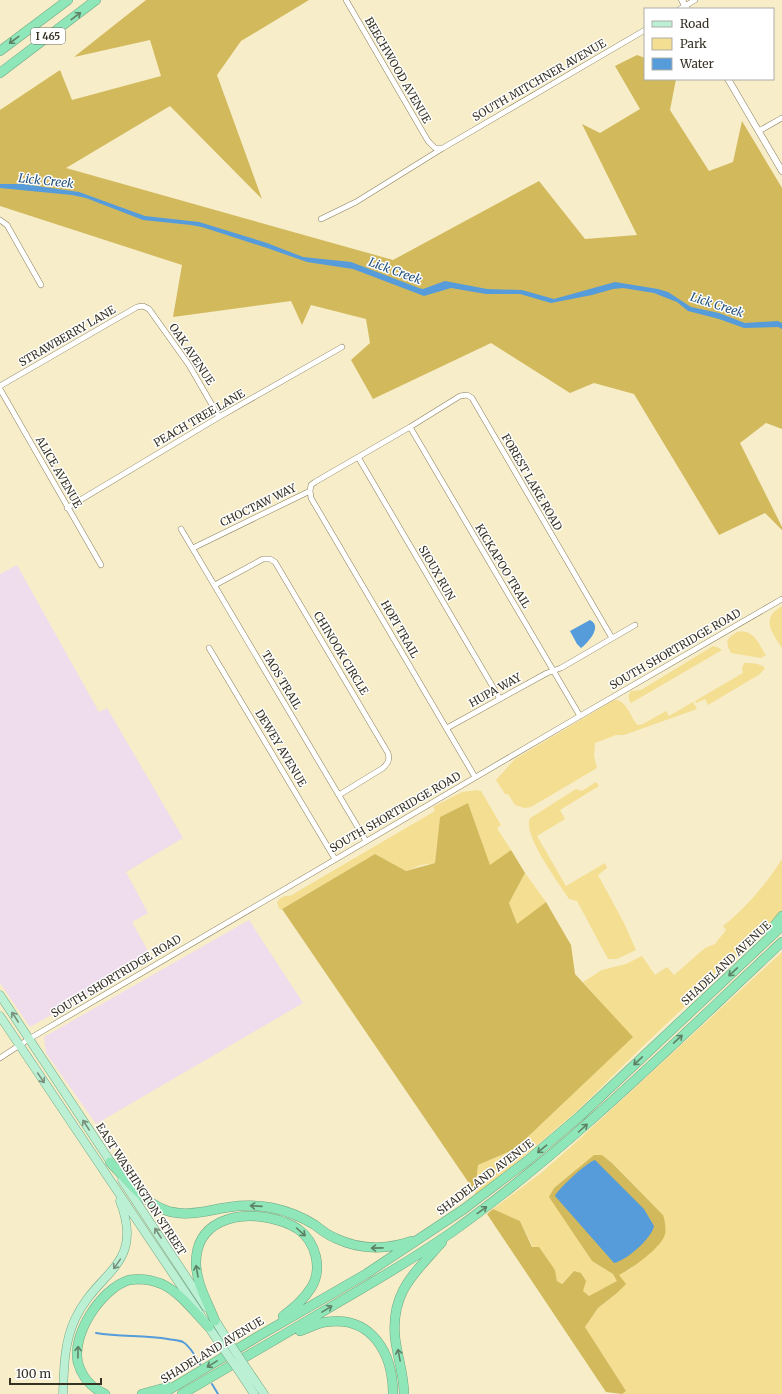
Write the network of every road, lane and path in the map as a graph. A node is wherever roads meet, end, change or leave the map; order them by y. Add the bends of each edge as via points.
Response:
1 (68, 0) edge
2 (96, 0) edge
3 (346, 0) edge
4 (695, 0) edge
5 (684, 6) edge
6 (644, 31) edge
7 (0, 51) edge
8 (0, 73) edge
9 (729, 80) edge
10 (782, 118) edge
11 (759, 131) junction
12 (443, 148) junction
13 (782, 171) edge
14 (322, 219) dead end
15 (0, 220) edge
16 (41, 285) dead end
17 (144, 306) joint
18 (342, 347) dead end
19 (0, 388) edge
20 (219, 417) junction
21 (410, 427) junction
22 (358, 457) junction
23 (310, 491) junction
24 (67, 508) junction
25 (181, 529) dead end
26 (193, 548) junction
27 (101, 565) dead end
28 (215, 585) junction
29 (782, 599) edge
30 (635, 625) dead end
31 (612, 638) junction
32 (209, 648) dead end
33 (553, 671) junction
34 (500, 699) junction
35 (580, 716) junction
36 (447, 728) junction
37 (475, 777) junction
38 (339, 795) junction
39 (366, 841) junction
40 (335, 859) junction
41 (782, 916) edge
42 (782, 926) edge
43 (782, 942) edge
44 (751, 956) junction
45 (0, 995) edge
46 (0, 1016) edge
47 (29, 1039) junction
48 (20, 1045) junction
49 (0, 1058) edge
50 (110, 1162) junction
51 (114, 1188) junction
52 (451, 1233) junction
53 (428, 1234) junction
54 (212, 1324) junction
55 (257, 1336) junction
56 (269, 1344) junction
57 (246, 1374) junction
58 (181, 1383) junction
59 (185, 1393) edge
60 (63, 1394) edge
61 (105, 1394) edge
62 (142, 1394) edge
63 (162, 1394) edge
64 (254, 1394) edge
65 (264, 1394) edge
66 (393, 1394) edge
67 (404, 1394) edge

1 -> 7 highway, I 465
8 -> 2 highway, I 465
3 - 12 street, BEECHWOOD AVENUE via 428,141 435,148
4 - 5 street
6 - 12 street, SOUTH MITCHNER AVENUE
9 - 11 street
10 - 11 street
11 - 13 street
12 - 14 street, SOUTH MITCHNER AVENUE via 356,202
15 - 16 street via 7,225
17 - 19 street, STRAWBERRY LANE via 137,307
17 - 20 street, OAK AVENUE via 149,309 189,365
18 - 20 street, PEACH TREE LANE
19 - 24 street, ALICE AVENUE
20 - 24 street, PEACH TREE LANE
21 - 22 street, CHOCTAW WAY
21 - 31 street, FOREST LAKE ROAD via 460,396 467,395 472,398
21 - 33 street, KICKAPOO TRAIL
22 - 23 street, CHOCTAW WAY via 315,482
22 - 34 street, SIOUX RUN
23 - 26 street, CHOCTAW WAY
23 - 36 street, HOPI TRAIL via 311,498
24 - 27 street, ALICE AVENUE
25 - 26 street, TAOS TRAIL
26 - 28 street, TAOS TRAIL
28 - 38 street, TAOS TRAIL
28 - 38 street, CHINOOK CIRCLE via 263,559 275,562 364,712 388,753 388,764
29 - 35 street, SOUTH SHORTRIDGE ROAD
30 - 31 street
31 - 33 street
32 - 40 street, DEWEY AVENUE
33 - 34 street, HUPA WAY
33 - 35 street, KICKAPOO TRAIL
34 - 36 street, HUPA WAY
35 - 37 street, SOUTH SHORTRIDGE ROAD
36 - 37 street, HOPI TRAIL
37 - 39 street, SOUTH SHORTRIDGE ROAD
38 - 39 street, TAOS TRAIL
39 - 40 street, SOUTH SHORTRIDGE ROAD
40 - 47 street, SOUTH SHORTRIDGE ROAD
41 - 44 highway
42 - 44 highway, SHADELAND AVENUE
52 -> 43 highway, SHADELAND AVENUE via 524,1178 566,1142
44 -> 53 highway, SHADELAND AVENUE via 559,1134 464,1210
47 -> 45 main road, EAST WASHINGTON STREET
46 - 48 main road, EAST WASHINGTON STREET
47 - 48 street, SOUTH SHORTRIDGE ROAD
50 -> 47 main road, EAST WASHINGTON STREET
48 - 49 street, SOUTH SHORTRIDGE ROAD
48 -> 51 main road, EAST WASHINGTON STREET
53 -> 50 highway via 398,1245 370,1248 337,1239 300,1217 268,1207 243,1205 193,1214 174,1213 148,1200
54 -> 50 main road, EAST WASHINGTON STREET
51 - 54 main road, EAST WASHINGTON STREET
51 -> 60 main road via 126,1217 126,1244 123,1255 85,1302 73,1324 66,1349
56 -> 52 highway, SHADELAND AVENUE
67 -> 52 highway via 394,1328 397,1304 411,1278
53 - 55 highway, SHADELAND AVENUE via 366,1274
54 -> 55 highway via 196,1264 205,1234 219,1223 238,1217 265,1217 288,1223 305,1235 313,1247 317,1263 315,1280 296,1306
54 - 57 main road, EAST WASHINGTON STREET, bridge
61 -> 54 highway via 96,1389 84,1376 78,1363 78,1348 81,1334 90,1316 101,1300 119,1285 140,1279 163,1285
55 -> 58 highway, SHADELAND AVENUE
56 - 59 highway, SHADELAND AVENUE
56 - 66 highway via 319,1324 341,1321 360,1326 382,1346 390,1370
57 - 64 main road, EAST WASHINGTON STREET
57 - 65 main road, EAST WASHINGTON STREET
58 - 62 highway
58 - 63 highway, SHADELAND AVENUE

